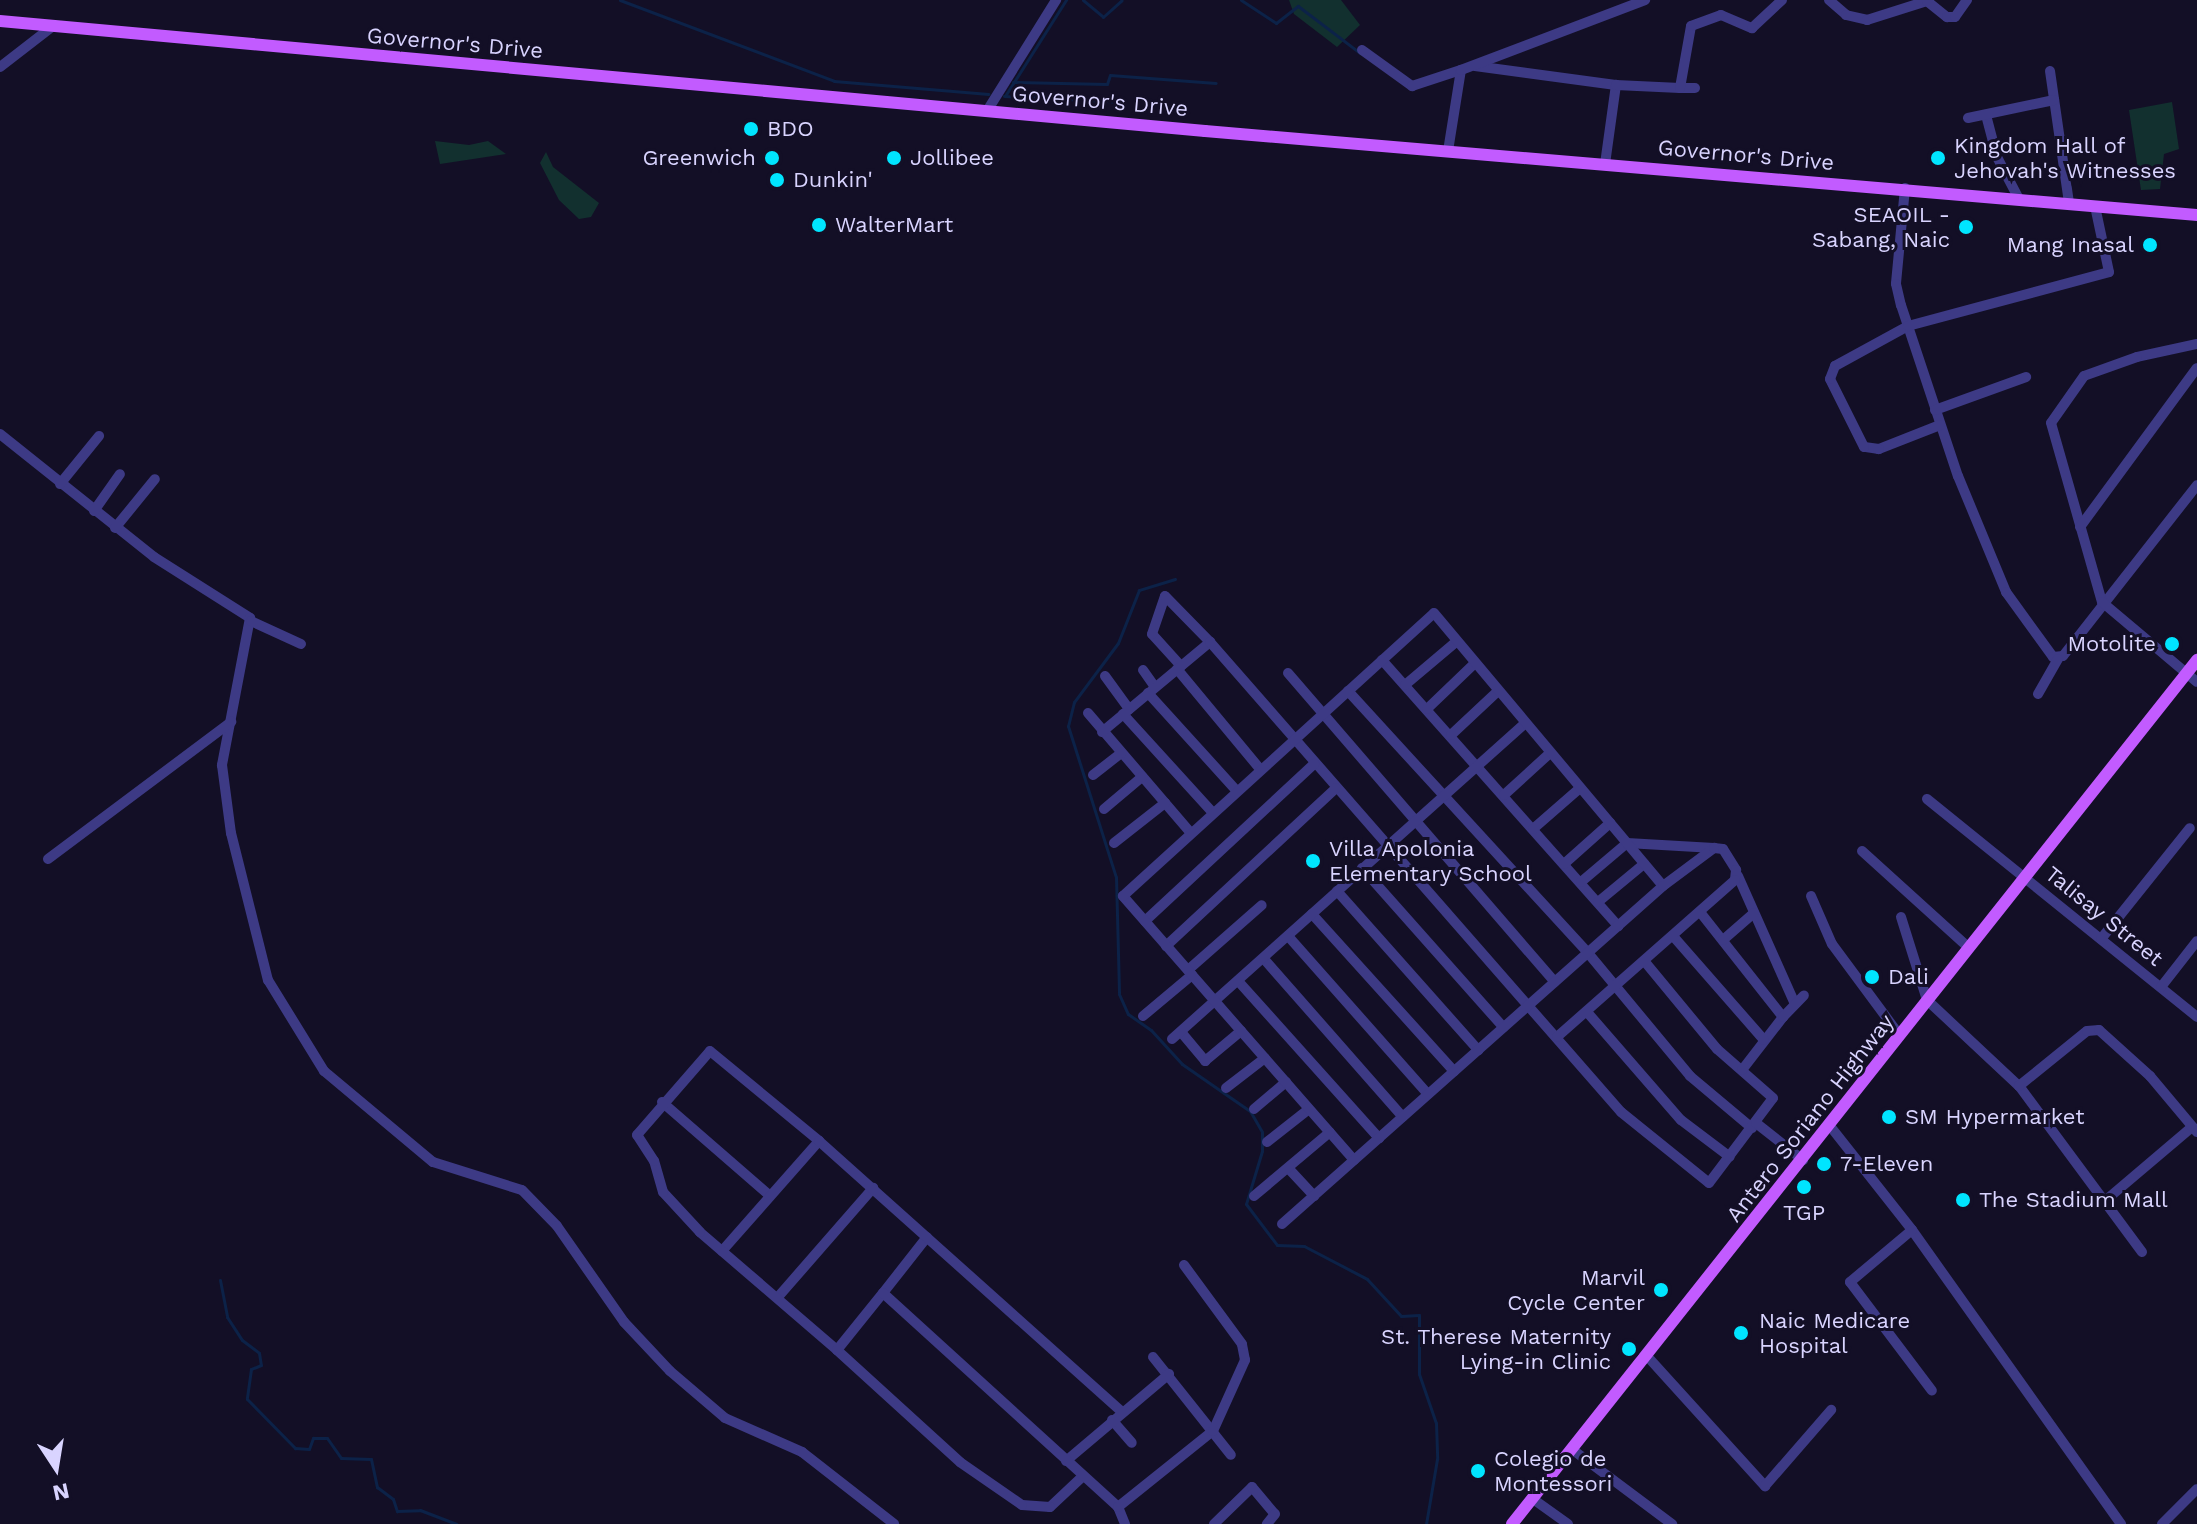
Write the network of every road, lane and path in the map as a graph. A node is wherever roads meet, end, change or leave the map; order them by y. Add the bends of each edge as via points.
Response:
1 (1056, 0) edge
2 (1645, 0) edge
3 (1782, 0) edge
4 (1829, 0) edge
5 (1967, 0) edge
6 (0, 21) edge
7 (53, 26) junction
8 (1362, 50) dead end
9 (0, 67) edge
10 (1466, 68) junction
11 (2050, 71) dead end
12 (1616, 85) junction
13 (1680, 88) junction
14 (1695, 88) dead end
15 (2054, 100) junction
16 (987, 111) junction
17 (1986, 115) junction
18 (1968, 118) dead end
19 (1448, 151) junction
20 (1605, 164) junction
21 (1905, 188) junction
22 (2019, 199) junction
23 (2069, 203) junction
24 (2095, 206) junction
25 (2192, 213) edge
26 (1908, 326) junction
27 (2197, 344) edge
28 (2197, 368) edge
29 (2026, 377) dead end
30 (1935, 410) junction
31 (1940, 425) junction
32 (0, 434) edge
33 (99, 436) dead end
34 (120, 474) dead end
35 (155, 479) dead end
36 (60, 484) junction
37 (2197, 485) edge
38 (94, 511) junction
39 (2080, 527) junction
40 (115, 528) junction
41 (2102, 602) junction
42 (251, 621) junction
43 (1457, 641) junction
44 (1210, 642) junction
45 (301, 644) dead end
46 (2058, 659) junction
47 (1382, 660) junction
48 (2197, 660) edge
49 (1475, 663) junction
50 (1179, 668) junction
51 (1143, 670) dead end
52 (1288, 673) dead end
53 (2186, 673) junction
54 (1105, 676) dead end
55 (2197, 682) edge
56 (1405, 685) junction
57 (1152, 690) junction
58 (1348, 691) junction
59 (1498, 691) junction
60 (2038, 694) dead end
61 (1427, 709) junction
62 (1126, 712) junction
63 (1088, 713) dead end
64 (1321, 714) junction
65 (231, 722) junction
66 (1525, 723) junction
67 (1102, 732) junction
68 (1451, 735) junction
69 (1294, 740) junction
70 (1121, 753) junction
71 (1550, 753) junction
72 (1314, 764) junction
73 (1478, 764) junction
74 (1261, 770) junction
75 (1093, 775) dead end
76 (1142, 777) junction
77 (1336, 788) junction
78 (1580, 788) junction
79 (1237, 791) junction
80 (1443, 794) junction
81 (1504, 795) junction
82 (1927, 799) dead end
83 (1165, 803) junction
84 (1104, 809) dead end
85 (1213, 813) junction
86 (1416, 820) junction
87 (1610, 823) junction
88 (2190, 828) dead end
89 (1533, 829) junction
90 (1191, 833) junction
91 (1114, 843) dead end
92 (1627, 843) junction
93 (1388, 844) junction
94 (1714, 848) junction
95 (1862, 851) dead end
96 (48, 859) dead end
97 (1564, 864) junction
98 (1644, 864) junction
99 (1362, 868) junction
100 (1738, 876) junction
101 (2023, 877) junction
102 (1581, 882) junction
103 (1663, 886) junction
104 (1337, 891) junction
105 (1811, 896) dead end
106 (1598, 902) junction
107 (1262, 905) dead end
108 (1700, 912) junction
109 (1754, 913) junction
110 (1312, 914) junction
111 (1901, 917) dead end
112 (1145, 921) junction
113 (1618, 926) junction
114 (1288, 936) junction
115 (1673, 936) junction
116 (2101, 939) junction
117 (1723, 940) junction
118 (2197, 941) edge
119 (1166, 946) junction
120 (1968, 947) junction
121 (1588, 953) junction
122 (1264, 959) junction
123 (1645, 962) junction
124 (1190, 972) junction
125 (1239, 982) junction
126 (1555, 982) junction
127 (2161, 987) junction
128 (1616, 988) junction
129 (1804, 995) dead end
130 (1927, 1000) junction
131 (1216, 1003) junction
132 (1530, 1003) junction
133 (1795, 1004) junction
134 (1587, 1012) junction
135 (1143, 1016) dead end
136 (1783, 1017) junction
137 (2197, 1017) edge
138 (1503, 1027) junction
139 (1241, 1031) junction
140 (1900, 1036) junction
141 (1557, 1037) junction
142 (1764, 1040) junction
143 (1478, 1050) junction
144 (1265, 1058) junction
145 (1742, 1070) junction
146 (1454, 1071) junction
147 (1286, 1082) junction
148 (2019, 1086) junction
149 (1226, 1088) dead end
150 (1428, 1094) junction
151 (662, 1102) junction
152 (1254, 1109) dead end
153 (1309, 1109) junction
154 (1403, 1117) junction
155 (1754, 1126) junction
156 (1830, 1126) junction
157 (2195, 1129) edge
158 (1330, 1132) junction
159 (1379, 1138) junction
160 (819, 1141) junction
161 (1267, 1142) dead end
162 (1730, 1157) junction
163 (1354, 1160) junction
164 (1803, 1160) junction
165 (1289, 1169) junction
166 (873, 1188) junction
167 (770, 1196) junction
168 (1254, 1196) dead end
169 (1314, 1196) junction
170 (2106, 1200) junction
171 (1282, 1224) dead end
172 (1912, 1230) junction
173 (927, 1237) junction
174 (722, 1251) junction
175 (2142, 1252) dead end
176 (1184, 1265) dead end
177 (883, 1293) junction
178 (778, 1297) junction
179 (837, 1350) junction
180 (1647, 1356) junction
181 (1153, 1357) dead end
182 (1169, 1374) junction
183 (1932, 1391) dead end
184 (1831, 1410) dead end
185 (1121, 1411) junction
186 (1112, 1420) junction
187 (1213, 1431) junction
188 (1132, 1443) dead end
189 (1573, 1450) junction
190 (1231, 1455) dead end
191 (1066, 1461) junction
192 (1082, 1477) junction
193 (2197, 1489) edge
194 (1533, 1499) junction
195 (1118, 1507) junction
196 (894, 1524) edge
197 (1125, 1524) edge
198 (1214, 1524) edge
199 (1267, 1524) edge
200 (1512, 1524) edge
201 (1568, 1524) edge
202 (1672, 1524) edge
203 (2121, 1524) edge
204 (2162, 1524) edge

1 - 16 street
2 - 10 street
3 - 13 street via 1752,28 1721,15 1691,26
4 - 5 street via 1846,15 1867,20 1927,1 1955,17
6 - 7 main road, Governor's Drive
7 - 9 street
7 - 16 main road, Governor's Drive
8 - 10 street via 1412,86
10 - 12 street
10 - 19 street
11 - 15 street
12 - 13 street
12 - 20 street
13 - 14 street
15 - 17 street
15 - 23 street
16 - 19 main road, Governor's Drive
17 - 18 street
17 - 22 street via 1997,157
19 - 20 main road, Governor's Drive
20 - 21 main road, Governor's Drive
21 - 22 main road, Governor's Drive
21 - 26 street via 1896,284
22 - 23 main road, Governor's Drive
23 - 24 main road, Governor's Drive
24 - 25 main road, Governor's Drive
24 - 26 street via 2109,272
26 - 30 street
26 - 31 street via 1835,366 1830,379 1864,447 1879,449
27 - 39 street via 2084,376 2051,423
28 - 39 street
29 - 30 street
30 - 31 street
31 - 46 street via 2006,592
32 - 36 street
33 - 36 street
34 - 38 street
35 - 40 street
36 - 38 street
37 - 41 street
38 - 40 street
39 - 41 street
40 - 42 street via 243,609
41 - 46 street
41 - 53 street
42 - 45 street
42 - 65 street
43 - 47 street via 1434,613
43 - 49 street
43 - 56 street
44 - 50 street
44 - 50 street via 1165,596 1152,634
44 - 69 street
46 - 60 street
47 - 56 street
47 - 58 street
48 - 53 main road, Antero Soriano Highway
49 - 59 street
49 - 61 street
50 - 57 street
50 - 74 street
51 - 57 street
52 - 64 street
53 - 55 street
53 - 101 main road, Antero Soriano Highway
54 - 62 street
56 - 61 street
57 - 62 street
57 - 79 street
58 - 64 street
58 - 80 street
59 - 66 street
59 - 68 street
61 - 68 street
62 - 67 street
62 - 85 street
63 - 67 street
64 - 69 street
64 - 86 street
65 - 96 street
65 - 196 street via 222,765 231,833 268,980 324,1071 433,1162 522,1190 557,1226 624,1322 670,1371 725,1418 802,1452
66 - 71 street
66 - 73 street
67 - 70 street
68 - 73 street
69 - 72 street
69 - 74 street
70 - 75 street
70 - 76 street
71 - 78 street
71 - 81 street
72 - 77 street
72 - 112 street
73 - 80 street
73 - 81 street
74 - 79 street
76 - 83 street
76 - 84 street
77 - 93 street
77 - 119 street
78 - 87 street
78 - 89 street
79 - 85 street
80 - 86 street
80 - 121 street
81 - 89 street
82 - 101 street, Talisay Street
83 - 90 street
83 - 91 street
85 - 90 street
86 - 93 street
86 - 126 street
87 - 92 street
87 - 97 street
88 - 116 street
89 - 97 street
90 - 112 street via 1123,896
92 - 94 street
92 - 98 street
92 - 102 street
93 - 99 street
93 - 132 street
94 - 100 street via 1723,849
94 - 103 street
95 - 120 street
97 - 102 street
98 - 103 street
98 - 106 street
99 - 104 street
99 - 138 street
100 - 108 street
100 - 109 street
101 - 116 street, Talisay Street
101 - 120 main road, Antero Soriano Highway
102 - 106 street
103 - 113 street
104 - 110 street
104 - 143 street
105 - 140 street via 1832,944
106 - 113 street
107 - 124 street
108 - 115 street
108 - 117 street
109 - 117 street
109 - 133 street
110 - 114 street
110 - 146 street
111 - 130 street
112 - 119 street
113 - 121 street
114 - 122 street
114 - 150 street
115 - 123 street
115 - 142 street
116 - 127 street, Talisay Street
117 - 136 street
118 - 127 street
119 - 124 street
120 - 130 main road, Antero Soriano Highway
121 - 126 street
121 - 128 street
122 - 125 street
122 - 154 street
123 - 128 street
123 - 145 street via 1717,1049
124 - 131 street
124 - 135 street
125 - 131 street
125 - 159 street
126 - 132 street
127 - 137 street, Talisay Street
128 - 134 street
128 - 155 street via 1690,1076
129 - 133 street
130 - 140 main road, Antero Soriano Highway
130 - 148 street
131 - 139 street
131 - 139 street via 1177,1036 1205,1061
132 - 138 street
132 - 141 street
133 - 136 street
134 - 141 street
134 - 162 street via 1663,1102
136 - 142 street
138 - 143 street
139 - 144 street
140 - 156 main road, Antero Soriano Highway
141 - 162 street via 1621,1112 1709,1183
142 - 145 street
143 - 146 street
144 - 147 street
144 - 149 street
145 - 155 street via 1773,1098
146 - 150 street
147 - 152 street
147 - 153 street
148 - 157 street via 2087,1031 2099,1030 2150,1076
148 - 170 street
150 - 154 street
151 - 160 street via 715,1051
151 - 167 street
151 - 174 street via 637,1135 654,1161 663,1192
153 - 158 street
153 - 161 street
154 - 159 street
155 - 162 street
155 - 164 street
156 - 164 main road, Antero Soriano Highway
156 - 172 street
157 - 170 street
158 - 163 street
158 - 165 street
159 - 163 street
160 - 166 street
160 - 167 street
163 - 169 street
164 - 180 main road, Antero Soriano Highway
165 - 168 street
165 - 169 street
166 - 173 street
166 - 178 street
167 - 174 street
169 - 171 street
170 - 175 street
172 - 183 street via 1850,1282
172 - 203 street
173 - 177 street
173 - 185 street
174 - 178 street
176 - 187 street via 1245,1353
177 - 179 street
177 - 191 street
178 - 179 street
179 - 192 street via 960,1462 1022,1505 1050,1507
180 - 184 street via 1765,1486
180 - 189 main road, Antero Soriano Highway
181 - 182 street
182 - 185 street
182 - 187 street
185 - 186 street
186 - 188 street
186 - 191 street
187 - 190 street
187 - 195 street
189 - 194 main road, Antero Soriano Highway
189 - 202 street
191 - 192 street
192 - 195 street
193 - 204 street
194 - 200 main road, Antero Soriano Highway
194 - 201 street
195 - 197 street
198 - 199 street via 1252,1487 1275,1514

